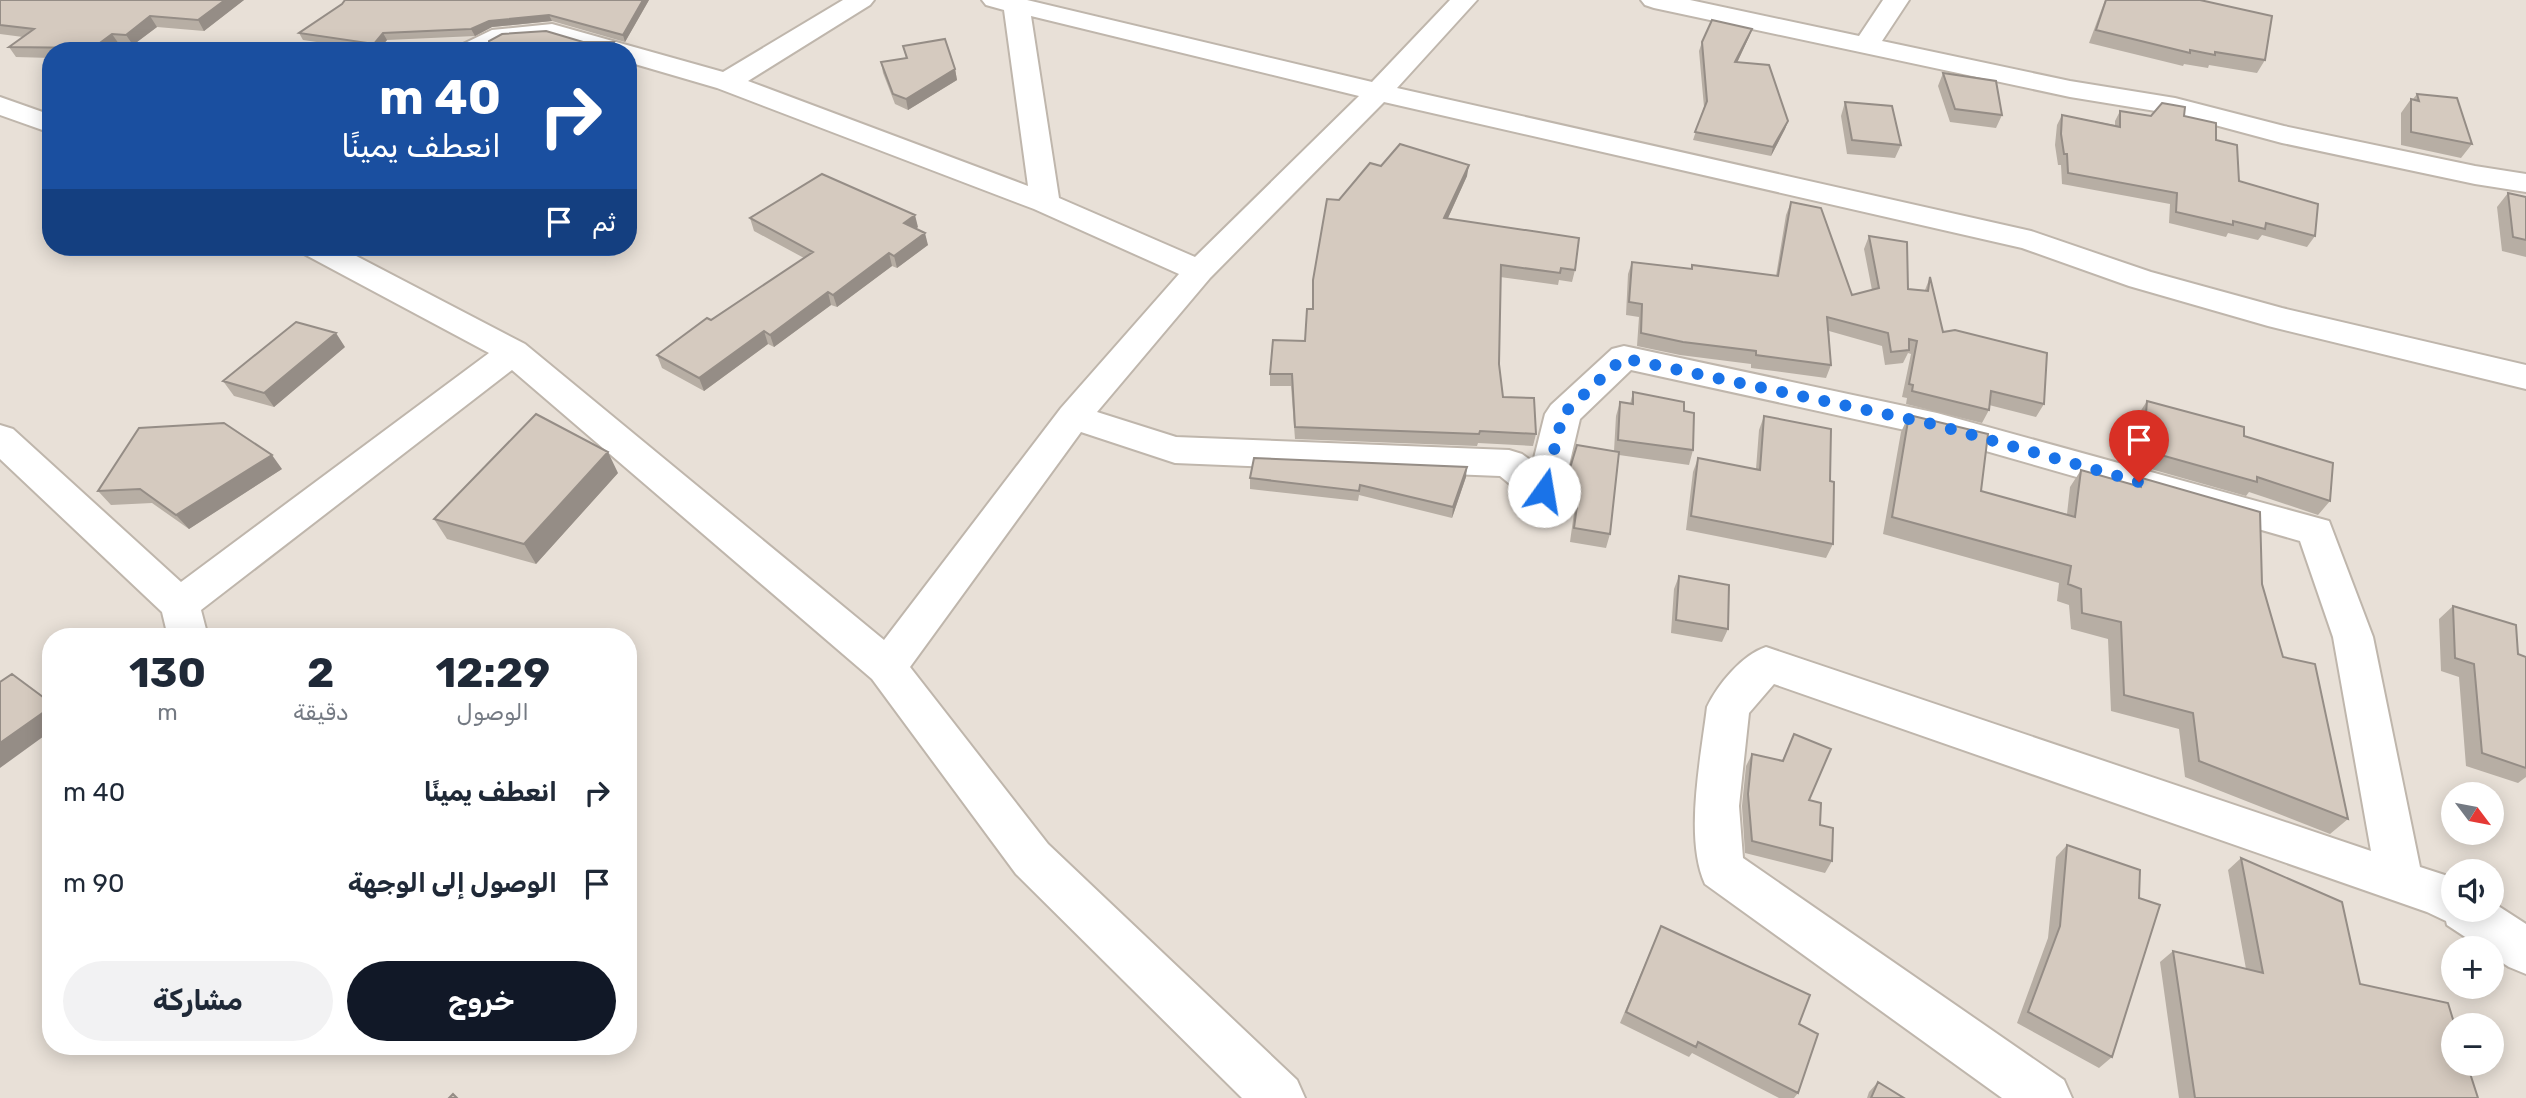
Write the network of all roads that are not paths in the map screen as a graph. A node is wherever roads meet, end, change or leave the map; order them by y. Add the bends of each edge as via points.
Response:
1 (861, 0) edge
2 (1464, 0) edge
3 (1654, 0) edge
4 (1896, 0) edge
5 (1005, 2) edge
6 (489, 42) edge
7 (587, 42) edge
8 (1866, 45) junction
9 (637, 57) edge
10 (727, 82) junction
11 (1378, 92) junction
12 (0, 105) edge
13 (42, 121) edge
14 (2526, 183) edge
15 (1045, 203) junction
16 (332, 256) edge
17 (1199, 271) junction
18 (513, 352) junction
19 (2526, 377) edge
20 (1073, 417) junction
21 (0, 438) edge
22 (184, 621) edge
23 (887, 667) junction
24 (2400, 881) junction
25 (2441, 895) edge
26 (2482, 922) edge
27 (2526, 951) edge
28 (1279, 1098) edge
29 (2046, 1098) edge

1 - 10 street
2 - 11 street
3 - 8 street
4 - 8 street
5 - 11 street
5 - 15 street
6 - 7 street via 501,36 552,32
8 - 14 street via 2070,89 2175,106 2282,134
9 - 10 street
10 - 15 street
11 - 17 street
11 - 19 street via 2031,241 2140,279 2280,318
12 - 13 street
15 - 17 street
16 - 18 street
17 - 20 street
18 - 22 street
18 - 23 street
20 - 23 street
20 - 24 street via 1175,450 1509,463 1544,491 1563,414 1623,358 1937,425 2316,531 2353,637
21 - 22 street
23 - 28 street via 1032,859
24 - 25 street
24 - 29 street via 1766,664 1728,707 1717,806 1721,869
26 - 27 street

